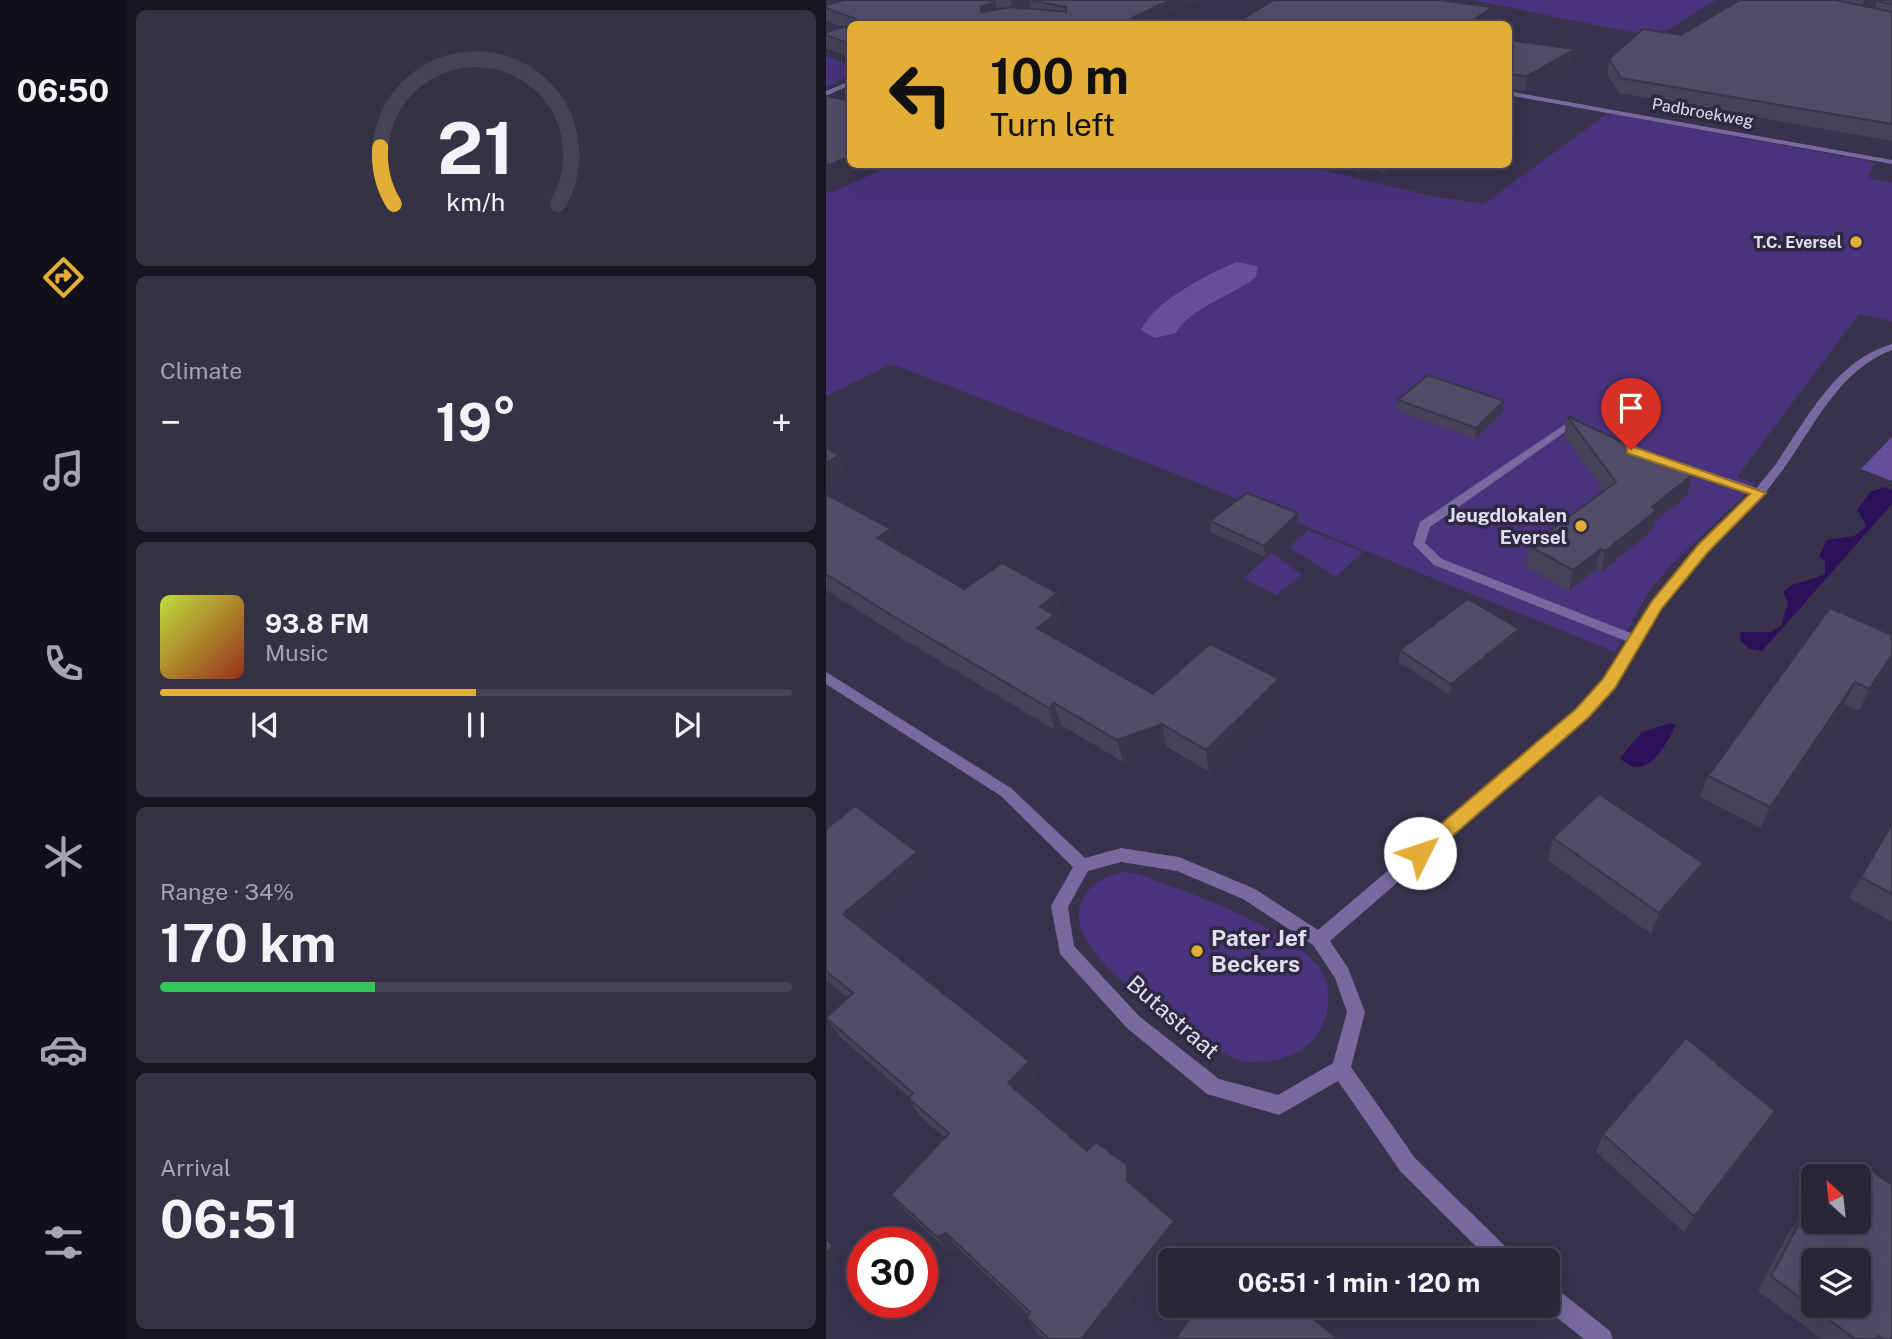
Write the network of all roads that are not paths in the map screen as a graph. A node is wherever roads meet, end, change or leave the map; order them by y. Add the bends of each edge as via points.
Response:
1 (847, 84) edge
2 (826, 94) edge
3 (1512, 94) edge
4 (1892, 162) edge
5 (1892, 347) edge
6 (1590, 436) edge
7 (1628, 449) edge
8 (1759, 493) junction
9 (1636, 640) junction
10 (826, 677) edge
11 (1082, 866) junction
12 (1319, 940) junction
13 (1341, 1069) junction
14 (1492, 1248) edge
15 (1560, 1306) edge
16 (1602, 1339) edge

1 - 2 street
3 - 4 street, Padbroekweg
5 - 8 street via 1857,364 1843,378
6 - 9 street via 1564,428 1424,525 1419,544 1438,562
7 - 8 street
8 - 9 street via 1703,549 1657,605
9 - 12 street via 1609,683 1582,714
10 - 11 street via 1006,792
11 - 12 street via 1121,855 1179,864 1249,894
11 - 13 street, Butastraat via 1059,906 1066,949 1133,1022 1214,1087 1279,1105
12 - 13 street via 1342,974 1356,1012
13 - 14 street via 1408,1165
15 - 16 street

